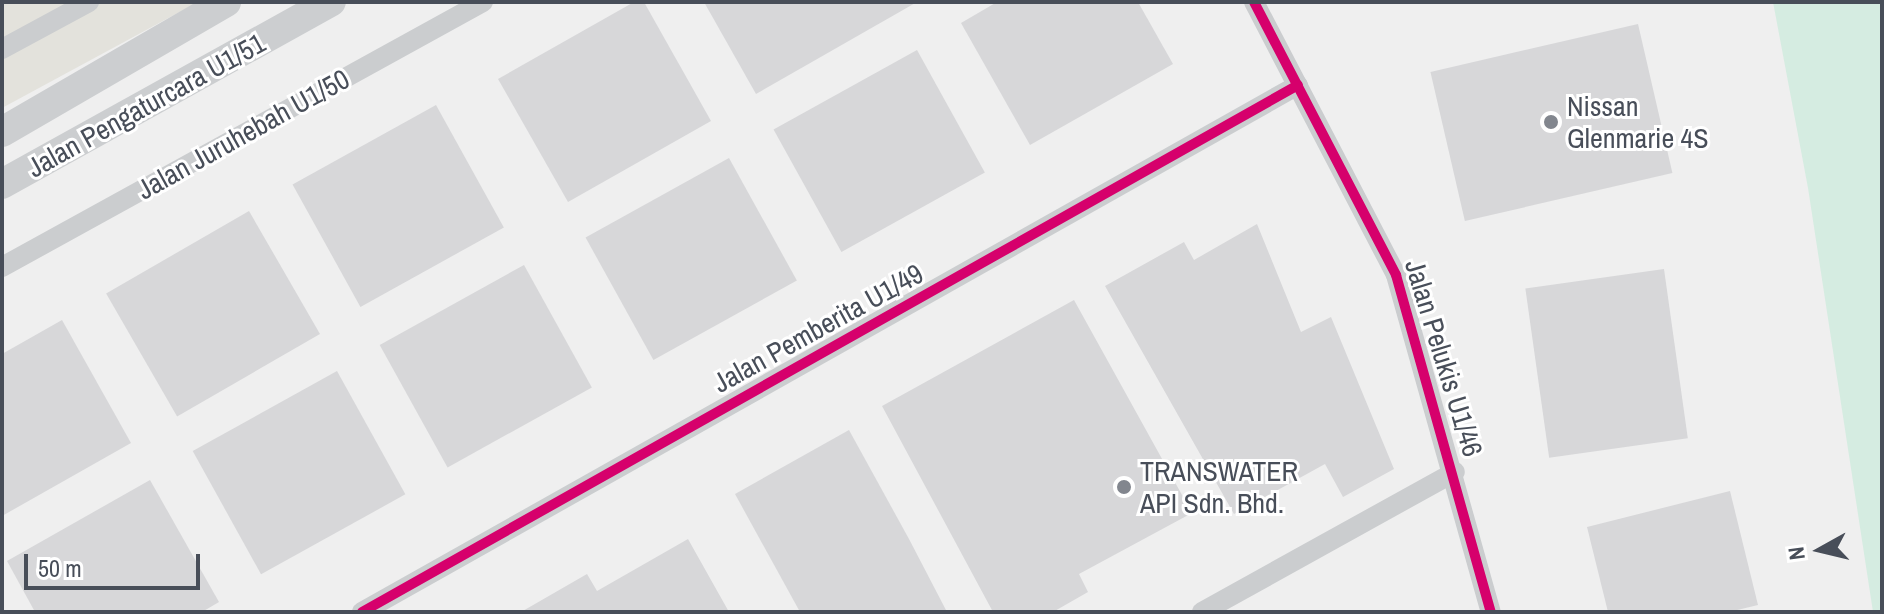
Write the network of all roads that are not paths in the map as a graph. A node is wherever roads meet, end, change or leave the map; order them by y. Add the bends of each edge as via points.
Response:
1 (89, 2) edge
2 (226, 2) edge
3 (282, 2) edge
4 (331, 2) edge
5 (483, 2) edge
6 (1254, 2) edge
7 (267, 39) junction
8 (2, 49) edge
9 (1298, 85) junction
10 (2, 132) edge
11 (2, 184) edge
12 (2, 267) edge
13 (1455, 472) junction
14 (362, 612) edge
15 (1202, 612) edge
16 (1491, 612) edge

1 - 8 street
2 - 10 main road, Jalan Pengaturcara U1/51
3 - 7 main road
4 - 7 main road, Jalan Pengaturcara U1/51
5 - 12 street, Jalan Juruhebah U1/50
6 - 9 street, Jalan Pelukis U1/46
7 - 11 main road, Jalan Pengaturcara U1/51
9 - 13 street, Jalan Pelukis U1/46 via 1396,275
9 - 14 street, Jalan Pemberita U1/49
13 - 15 street
13 - 16 street, Jalan Pelukis U1/46

